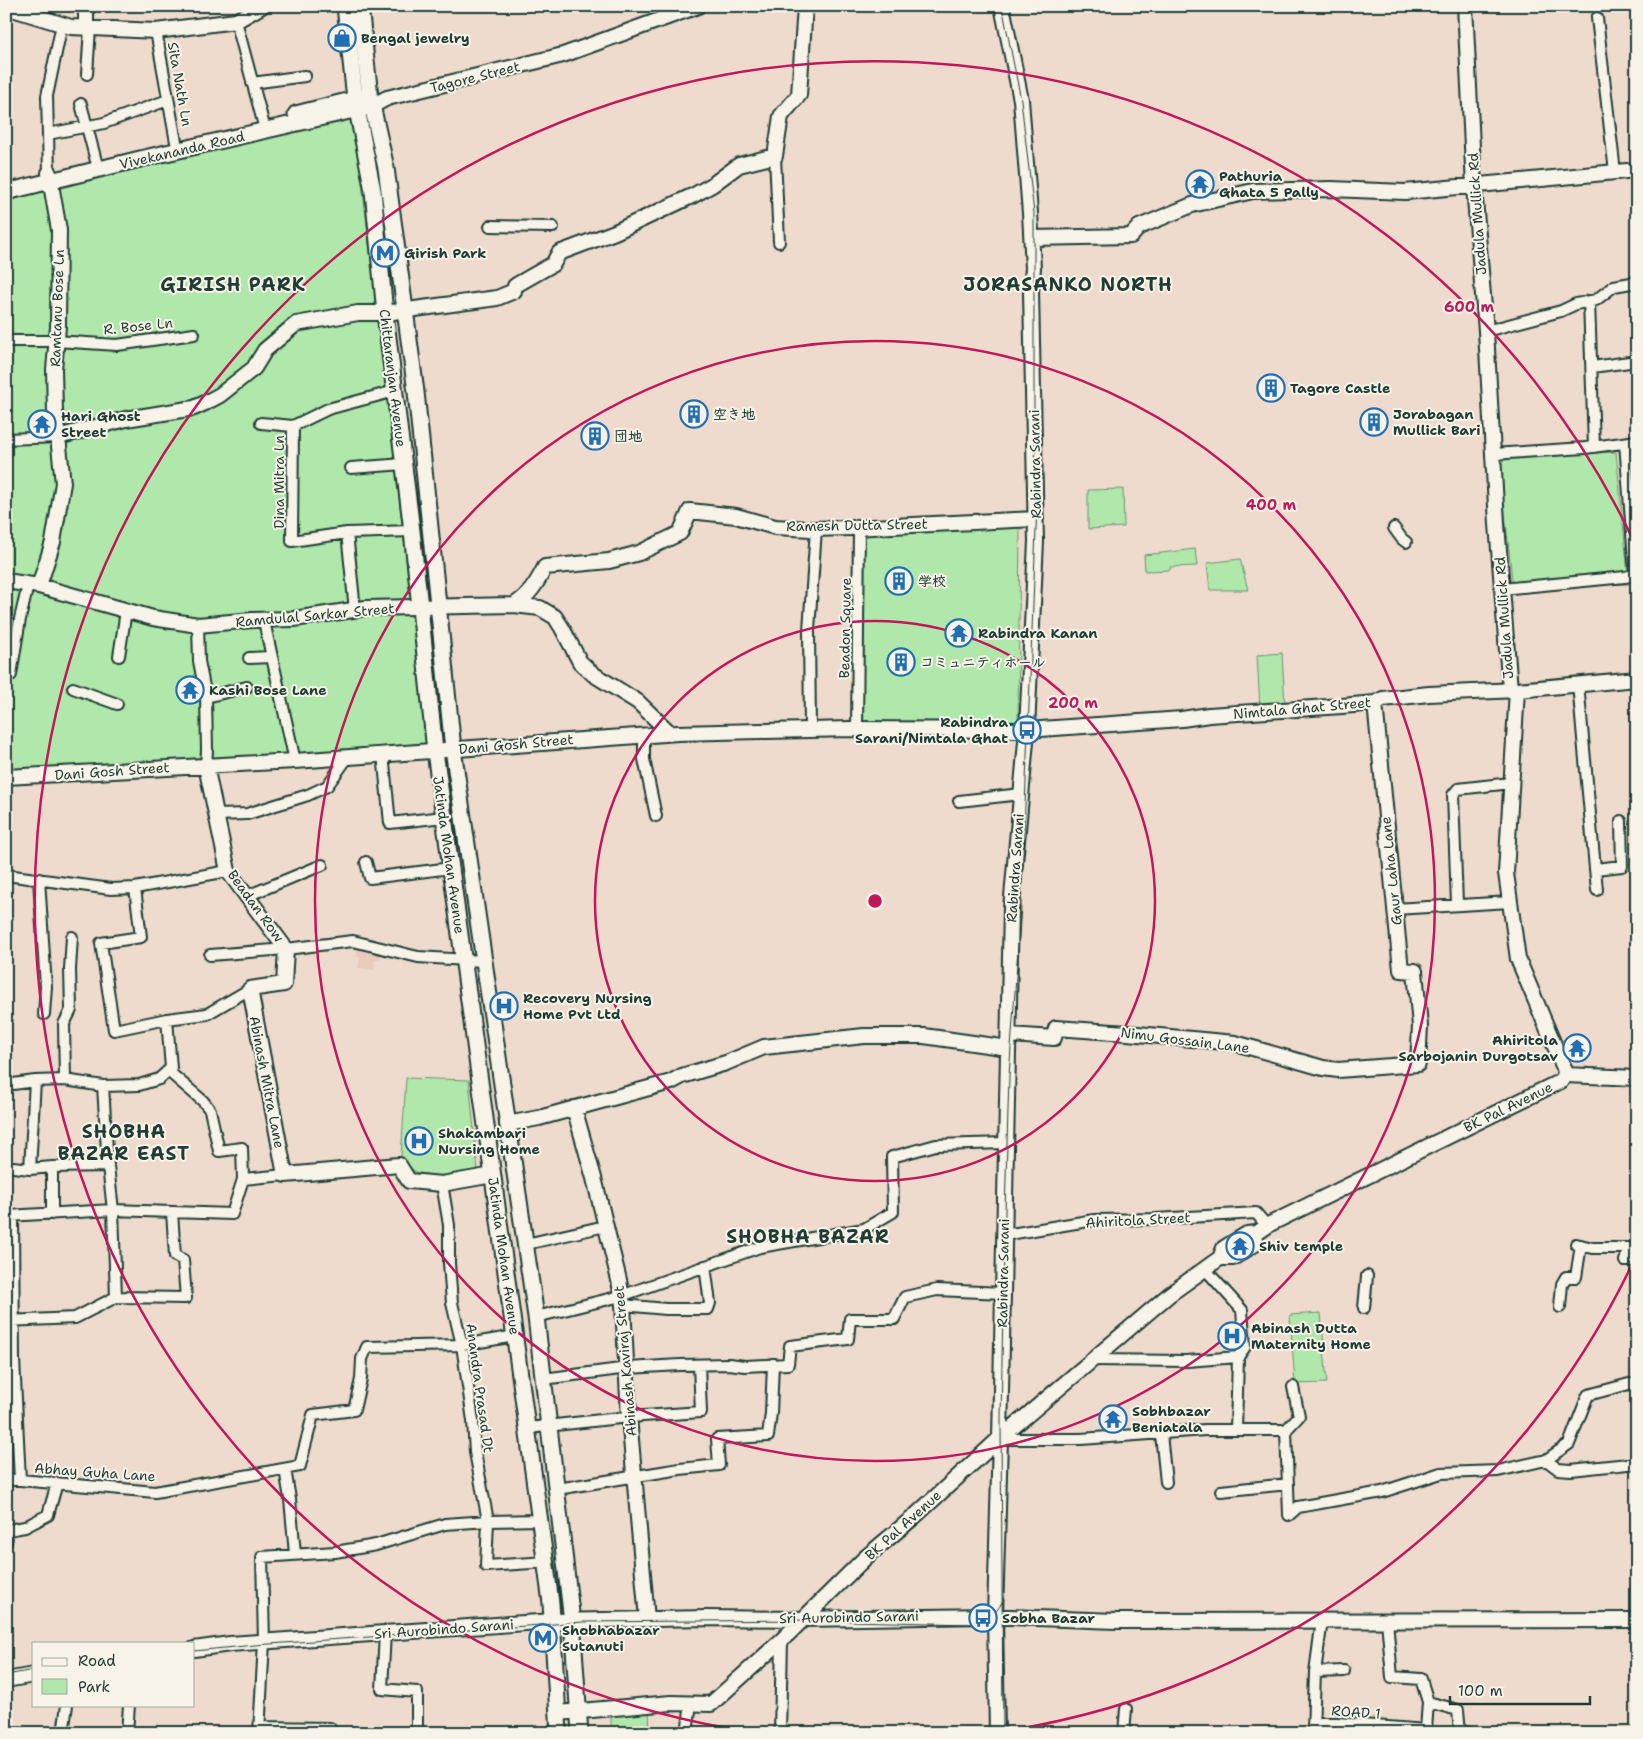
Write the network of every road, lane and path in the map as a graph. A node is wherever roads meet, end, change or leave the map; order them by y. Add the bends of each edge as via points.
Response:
1 (86, 6) edge
2 (262, 6) edge
3 (345, 6) edge
4 (360, 6) edge
5 (698, 6) edge
6 (805, 6) edge
7 (1002, 6) edge
8 (1465, 6) edge
9 (6, 7) edge
10 (683, 9) edge
11 (1597, 18) dead end
12 (236, 21) junction
13 (62, 24) junction
14 (88, 28) junction
15 (156, 31) junction
16 (87, 74) dead end
17 (305, 76) dead end
18 (252, 83) junction
19 (168, 100) junction
20 (364, 102) junction
21 (82, 104) dead end
22 (263, 122) junction
23 (86, 126) junction
24 (48, 134) junction
25 (176, 142) junction
26 (775, 156) junction
27 (96, 161) junction
28 (1637, 170) edge
29 (1615, 172) junction
30 (50, 177) junction
31 (6, 183) edge
32 (1474, 186) junction
33 (6, 192) edge
34 (490, 226) dead end
35 (553, 227) dead end
36 (1032, 238) junction
37 (779, 242) dead end
38 (1637, 282) edge
39 (1590, 301) junction
40 (405, 310) junction
41 (385, 313) junction
42 (1486, 331) junction
43 (194, 334) dead end
44 (6, 341) edge
45 (56, 341) junction
46 (1637, 361) edge
47 (1592, 367) junction
48 (395, 391) junction
49 (261, 423) dead end
50 (292, 426) junction
51 (58, 437) junction
52 (6, 439) edge
53 (1637, 441) edge
54 (1625, 443) junction
55 (1594, 446) junction
56 (1492, 454) junction
57 (404, 464) junction
58 (351, 468) dead end
59 (1036, 519) junction
60 (859, 528) junction
61 (816, 529) junction
62 (412, 531) junction
63 (347, 533) junction
64 (6, 581) edge
65 (34, 586) junction
66 (1502, 589) junction
67 (514, 605) junction
68 (419, 606) junction
69 (439, 606) junction
70 (355, 610) junction
71 (126, 611) junction
72 (264, 621) junction
73 (198, 625) junction
74 (118, 656) dead end
75 (271, 657) junction
76 (249, 658) dead end
77 (8, 674) edge
78 (1637, 679) edge
79 (1578, 684) junction
80 (247, 687) dead end
81 (73, 688) dead end
82 (1513, 690) junction
83 (206, 697) junction
84 (1375, 703) junction
85 (117, 704) dead end
86 (810, 729) junction
87 (857, 729) junction
88 (1027, 730) junction
89 (670, 733) junction
90 (644, 735) junction
91 (453, 749) junction
92 (435, 751) junction
93 (383, 754) junction
94 (348, 757) junction
95 (295, 761) junction
96 (206, 766) junction
97 (6, 777) edge
98 (1511, 783) junction
99 (1021, 794) junction
100 (958, 801) dead end
101 (217, 815) junction
102 (656, 816) dead end
103 (444, 817) junction
104 (1621, 821) dead end
105 (366, 862) dead end
106 (322, 865) dead end
107 (451, 868) junction
108 (1596, 869) junction
109 (228, 871) junction
110 (6, 876) edge
111 (39, 879) junction
112 (135, 888) junction
113 (1597, 890) dead end
114 (247, 896) junction
115 (1510, 902) junction
116 (1458, 904) junction
117 (1395, 909) junction
118 (72, 937) dead end
119 (286, 949) junction
120 (210, 955) dead end
121 (464, 961) junction
122 (484, 961) junction
123 (250, 989) junction
124 (44, 1014) dead end
125 (167, 1019) junction
126 (1420, 1026) joint
127 (1008, 1042) junction
128 (168, 1071) junction
129 (1565, 1075) junction
130 (1637, 1078) edge
131 (65, 1080) junction
132 (35, 1081) junction
133 (6, 1084) edge
134 (103, 1086) junction
135 (574, 1108) junction
136 (507, 1124) junction
137 (1006, 1143) junction
138 (52, 1166) junction
139 (108, 1166) junction
140 (13, 1168) dead end
141 (30, 1169) junction
142 (285, 1175) junction
143 (493, 1175) junction
144 (243, 1179) junction
145 (442, 1184) junction
146 (113, 1210) junction
147 (172, 1212) junction
148 (52, 1214) junction
149 (9, 1216) edge
150 (605, 1226) junction
151 (1262, 1230) junction
152 (1004, 1235) junction
153 (526, 1244) junction
154 (1637, 1261) edge
155 (705, 1266) junction
156 (1206, 1269) junction
157 (1367, 1276) dead end
158 (1003, 1293) junction
159 (116, 1297) junction
160 (622, 1301) junction
161 (1560, 1307) dead end
162 (1364, 1308) dead end
163 (536, 1317) junction
164 (10, 1321) edge
165 (516, 1336) junction
166 (462, 1345) junction
167 (1238, 1357) junction
168 (1092, 1360) junction
169 (773, 1364) junction
170 (699, 1365) junction
171 (628, 1368) junction
172 (543, 1378) junction
173 (1637, 1385) edge
174 (1293, 1387) dead end
175 (629, 1417) junction
176 (549, 1425) junction
177 (528, 1428) junction
178 (1236, 1430) junction
179 (1286, 1430) junction
180 (1162, 1434) junction
181 (1000, 1439) junction
182 (1546, 1460) junction
183 (1637, 1463) edge
184 (285, 1469) junction
185 (635, 1476) junction
186 (6, 1480) edge
187 (20, 1480) junction
188 (1166, 1482) dead end
189 (57, 1483) junction
190 (1288, 1484) junction
191 (557, 1489) junction
192 (1221, 1491) dead end
193 (540, 1520) junction
194 (488, 1521) junction
195 (6, 1543) edge
196 (295, 1554) junction
197 (546, 1562) junction
198 (995, 1616) junction
199 (647, 1619) junction
200 (802, 1619) junction
201 (1322, 1620) junction
202 (1387, 1620) junction
203 (1637, 1620) edge
204 (554, 1621) junction
205 (572, 1621) junction
206 (385, 1633) junction
207 (782, 1640) junction
208 (264, 1642) junction
209 (195, 1649) edge
210 (1344, 1671) dead end
211 (1315, 1672) junction
212 (32, 1674) edge
213 (6, 1680) edge
214 (1428, 1702) junction
215 (691, 1703) junction
216 (67, 1706) edge
217 (129, 1706) edge
218 (1126, 1709) dead end
219 (578, 1711) junction
220 (558, 1713) junction
221 (330, 1728) dead end
222 (1313, 1728) edge
223 (259, 1730) edge
224 (63, 1733) edge
225 (127, 1733) edge
226 (417, 1733) edge
227 (559, 1733) edge
228 (580, 1733) edge
229 (687, 1733) edge
230 (780, 1733) edge
231 (997, 1733) edge
232 (1124, 1733) edge
233 (1469, 1733) edge

1 - 14 street
2 - 12 street
3 - 20 main road, Chittaranjan Avenue
4 - 20 main road
5 - 10 street, Tagore Street
6 - 26 street via 799,95 781,116
7 - 36 street, Rabindra Sarani via 1021,100
8 - 32 street, Jadula Mullick Rd
9 - 13 street
10 - 20 street, Tagore Street via 563,55
11 - 29 street
12 - 15 street
12 - 18 street
13 - 14 street
13 - 24 street via 47,96
14 - 15 street
14 - 16 street
15 - 19 street, Sita Nath Ln
17 - 18 street
18 - 22 street
19 - 23 street via 104,123
19 - 25 street, Sita Nath Ln
20 - 22 main road, Vivekananda Road
20 - 30 main road, Vivekananda Road
20 - 40 main road via 386,168
20 - 41 main road, Chittaranjan Avenue
21 - 23 street
22 - 25 main road, Vivekananda Road
23 - 24 street
23 - 27 street
24 - 30 street
25 - 27 main road, Vivekananda Road
26 - 37 street
26 - 40 street via 739,165 694,195 615,232 559,253 552,264 515,286 514,291 497,298
27 - 30 main road, Vivekananda Road
28 - 29 street
29 - 32 street
30 - 31 main road, Vivekananda Road
30 - 33 main road, Vivekananda Road
30 - 45 street, Ramtanu Bose Ln via 59,230
32 - 36 street via 1405,192 1331,189 1253,191 1192,205 1140,227 1130,236
32 - 42 street, Jadula Mullick Rd
34 - 35 street
36 - 59 street, Rabindra Sarani
38 - 39 street via 1614,286
39 - 42 street
39 - 47 street
40 - 41 street
40 - 69 main road
41 - 48 main road, Chittaranjan Avenue
41 - 51 street via 358,313 296,324 265,350 254,368 220,394 194,408 126,419
42 - 56 street, Jadula Mullick Rd
43 - 45 street, R. Bose Ln via 117,345
44 - 45 street, R. Bose Ln
45 - 51 street, Ramtanu Bose Ln
46 - 47 street
47 - 55 street
48 - 50 street via 328,409
48 - 57 main road, Chittaranjan Avenue
49 - 50 street, Dina Mitra Ln
50 - 63 street, Dina Mitra Ln via 292,541
51 - 52 street
51 - 65 street, Ramtanu Bose Ln via 63,483 53,542
53 - 54 street
54 - 55 street
54 - 66 street via 1634,575
55 - 56 street
56 - 66 street, Jadula Mullick Rd
57 - 58 street
57 - 62 main road, Chittaranjan Avenue
59 - 60 street, Ramesh Dutta Street
59 - 88 street, Rabindra Sarani
60 - 61 street, Ramesh Dutta Street
60 - 87 street, Beadon Square
61 - 67 street, Ramesh Dutta Street via 775,526 736,516 690,512 680,533 639,553 609,561 545,567 524,599
61 - 86 street via 809,630
62 - 63 street
62 - 68 main road, Chittaranjan Avenue
63 - 70 street
64 - 65 street, Ramdulal Sarkar Street
65 - 71 street, Ramdulal Sarkar Street
65 - 77 street via 20,618
66 - 82 street, Jadula Mullick Rd
67 - 69 street
67 - 89 street via 540,608 555,617 580,662 638,702
68 - 69 street
68 - 70 street, Ramdulal Sarkar Street
68 - 92 main road, Chittaranjan Avenue
69 - 91 main road
70 - 72 street, Ramdulal Sarkar Street
71 - 73 street, Ramdulal Sarkar Street
71 - 74 street
72 - 73 street, Ramdulal Sarkar Street
72 - 75 street
73 - 83 street via 199,662
75 - 76 street
75 - 95 street
78 - 79 street, Nimtala Ghat Street
79 - 82 street, Nimtala Ghat Street
79 - 108 street
80 - 83 street
81 - 85 street
82 - 84 street, Nimtala Ghat Street via 1429,694 1383,699
82 - 98 street, BK Pal Avenue
83 - 96 street
84 - 88 street, Nimtala Ghat Street
84 - 117 street, Gaur Laha Lane
86 - 87 street, Dani Gosh Street
86 - 89 street, Dani Gosh Street
87 - 88 street, Dani Gosh Street
88 - 99 street, Rabindra Sarani
89 - 90 street, Dani Gosh Street
90 - 91 street, Dani Gosh Street
90 - 102 street via 644,759
91 - 92 street, Dani Gosh Street
91 - 122 main road
92 - 93 street, Dani Gosh Street
92 - 103 main road, Jatinda Mohan Avenue
93 - 94 street, Dani Gosh Street
93 - 103 street via 390,823
94 - 95 street, Dani Gosh Street
94 - 101 street via 327,786 308,795 247,814
95 - 96 street, Dani Gosh Street
96 - 97 street, Dani Gosh Street
96 - 101 street, Beadan Row
98 - 115 street, BK Pal Avenue via 1506,873
98 - 116 street via 1458,789 1453,795
99 - 100 street
99 - 127 street, Rabindra Sarani via 1010,908
101 - 109 street, Beadan Row
103 - 107 main road, Jatinda Mohan Avenue
104 - 108 street via 1622,866
105 - 107 street via 370,878
106 - 114 street
107 - 121 main road, Jatinda Mohan Avenue
108 - 113 street
109 - 112 street
109 - 114 street, Beadan Row
110 - 111 street
111 - 112 street
111 - 124 street via 46,988
112 - 125 street, Beadan Row via 140,937 101,943 114,1030
114 - 119 street, Beadan Row
115 - 116 street
115 - 129 street, BK Pal Avenue via 1518,959
116 - 117 street
117 - 126 street, Gaur Laha Lane via 1402,970 1415,970
118 - 131 street via 71,1010 64,1024
119 - 120 street
119 - 121 street via 352,941 418,958
119 - 123 street, Beadan Row via 284,984
121 - 122 street
121 - 143 main road, Jatinda Mohan Avenue
122 - 136 main road
123 - 125 street, Beadan Row via 207,1014
123 - 142 street, Abinash Mitra Lane
125 - 128 street via 172,1063
126 - 127 street, Nimu Gossain Lane via 1418,1064 1338,1070 1235,1043 1127,1032 1056,1028 1054,1038
127 - 135 street via 864,1036 764,1047 671,1082
127 - 137 street, Rabindra Sarani
128 - 134 street via 158,1080 139,1085
128 - 144 street via 210,1110 219,1151 242,1148
129 - 130 street
129 - 151 street, BK Pal Avenue via 1561,1081
131 - 132 street
131 - 134 street
132 - 133 street
132 - 141 street
134 - 139 street
135 - 136 street
135 - 150 street, Abinash Kaviraj Street
136 - 153 main road
137 - 152 street, Rabindra Sarani
137 - 155 street via 936,1145 892,1156 894,1212 864,1229 760,1247
138 - 139 street
138 - 141 street
138 - 148 street
139 - 146 street
140 - 141 street
142 - 144 street
142 - 145 street via 400,1165 409,1181
143 - 145 street
143 - 165 main road, Jatinda Mohan Avenue
144 - 147 street via 232,1214
145 - 166 street, Anandra Prasad Dt via 449,1225 452,1303
146 - 147 street
146 - 148 street
146 - 159 street
147 - 159 street via 176,1256 183,1260 186,1298
148 - 149 street
149 - 164 street
150 - 153 street
150 - 160 street, Abinash Kaviraj Street
151 - 152 street, Ahiritola Street via 1256,1213 1094,1220
151 - 156 street, BK Pal Avenue via 1224,1248 1220,1258
152 - 158 street, Rabindra Sarani
153 - 163 main road
154 - 161 street via 1625,1261 1629,1248 1593,1248 1579,1244 1576,1277 1566,1277 1562,1284
155 - 160 street
155 - 160 street via 708,1309 666,1309
156 - 167 street via 1242,1310 1245,1347
156 - 168 street, BK Pal Avenue via 1170,1294
157 - 162 street
158 - 169 street via 936,1290 906,1297 894,1318 850,1319 848,1339 790,1346 788,1364
158 - 181 street, Rabindra Sarani
159 - 164 street via 75,1318
160 - 163 street
160 - 171 street, Abinash Kaviraj Street
163 - 172 main road
164 - 187 street
165 - 166 street
165 - 177 main road, Jatinda Mohan Avenue
166 - 184 street, Abhay Guha Lane via 367,1347 354,1410 313,1415 300,1466
166 - 194 street, Anandra Prasad Dt via 475,1452
167 - 168 street via 1187,1361
167 - 178 street
168 - 181 street, BK Pal Avenue
169 - 170 street
169 - 185 street via 768,1436 717,1439 719,1466
170 - 171 street
170 - 175 street via 701,1412
171 - 172 street
171 - 175 street, Abinash Kaviraj Street
172 - 176 main road
173 - 182 street via 1629,1384 1588,1395 1570,1444
174 - 179 street via 1299,1416
175 - 176 street
175 - 185 street, Abinash Kaviraj Street
176 - 177 street
176 - 191 main road
177 - 193 main road, Jatinda Mohan Avenue
178 - 179 street
178 - 180 street
179 - 190 street
180 - 181 street
180 - 188 street
181 - 198 street, Rabindra Sarani
181 - 200 street, BK Pal Avenue via 865,1558
182 - 183 street via 1558,1469 1571,1470
182 - 190 street via 1498,1471 1441,1473 1382,1492 1298,1507 1289,1515
184 - 189 street, Abhay Guha Lane via 155,1492
184 - 196 street
185 - 191 street
185 - 199 street, Abinash Kaviraj Street
186 - 187 street, Abhay Guha Lane
187 - 189 street, Abhay Guha Lane
189 - 195 street via 48,1515 25,1527 8,1530
190 - 192 street
191 - 205 main road
193 - 194 street
193 - 197 main road, Jatinda Mohan Avenue
194 - 196 street via 445,1524 376,1545
194 - 197 street, Anandra Prasad Dt via 486,1566
196 - 208 street via 262,1557
197 - 204 main road, Jatinda Mohan Avenue
198 - 200 street, Sri Aurobindo Sarani
198 - 201 street, Sri Aurobindo Sarani via 1116,1620
198 - 231 street, Rabindra Sarani
199 - 200 street, Sri Aurobindo Sarani
199 - 205 street, Sri Aurobindo Sarani
200 - 207 street, BK Pal Avenue
201 - 202 street, Sri Aurobindo Sarani
201 - 211 street
202 - 203 street, Sri Aurobindo Sarani
202 - 214 street via 1392,1677 1421,1679
204 - 205 street, Sri Aurobindo Sarani
204 - 206 street, Sri Aurobindo Sarani
204 - 220 main road, Jatinda Mohan Avenue
205 - 219 main road
206 - 208 street, Sri Aurobindo Sarani
206 - 226 street via 382,1690 417,1692
207 - 215 street, BK Pal Avenue via 711,1704
207 - 230 street
208 - 209 street, Sri Aurobindo Sarani
208 - 223 street
210 - 211 street
211 - 222 street
212 - 213 street
214 - 222 street, ROAD 1 via 1426,1730 1337,1723
214 - 233 street via 1458,1710 1460,1732
215 - 219 street, BK Pal Avenue
215 - 229 street
216 - 224 street
217 - 225 street
218 - 232 street
219 - 220 street, BK Pal Avenue
219 - 228 main road
220 - 227 main road, Jatinda Mohan Avenue
221 - 223 street

